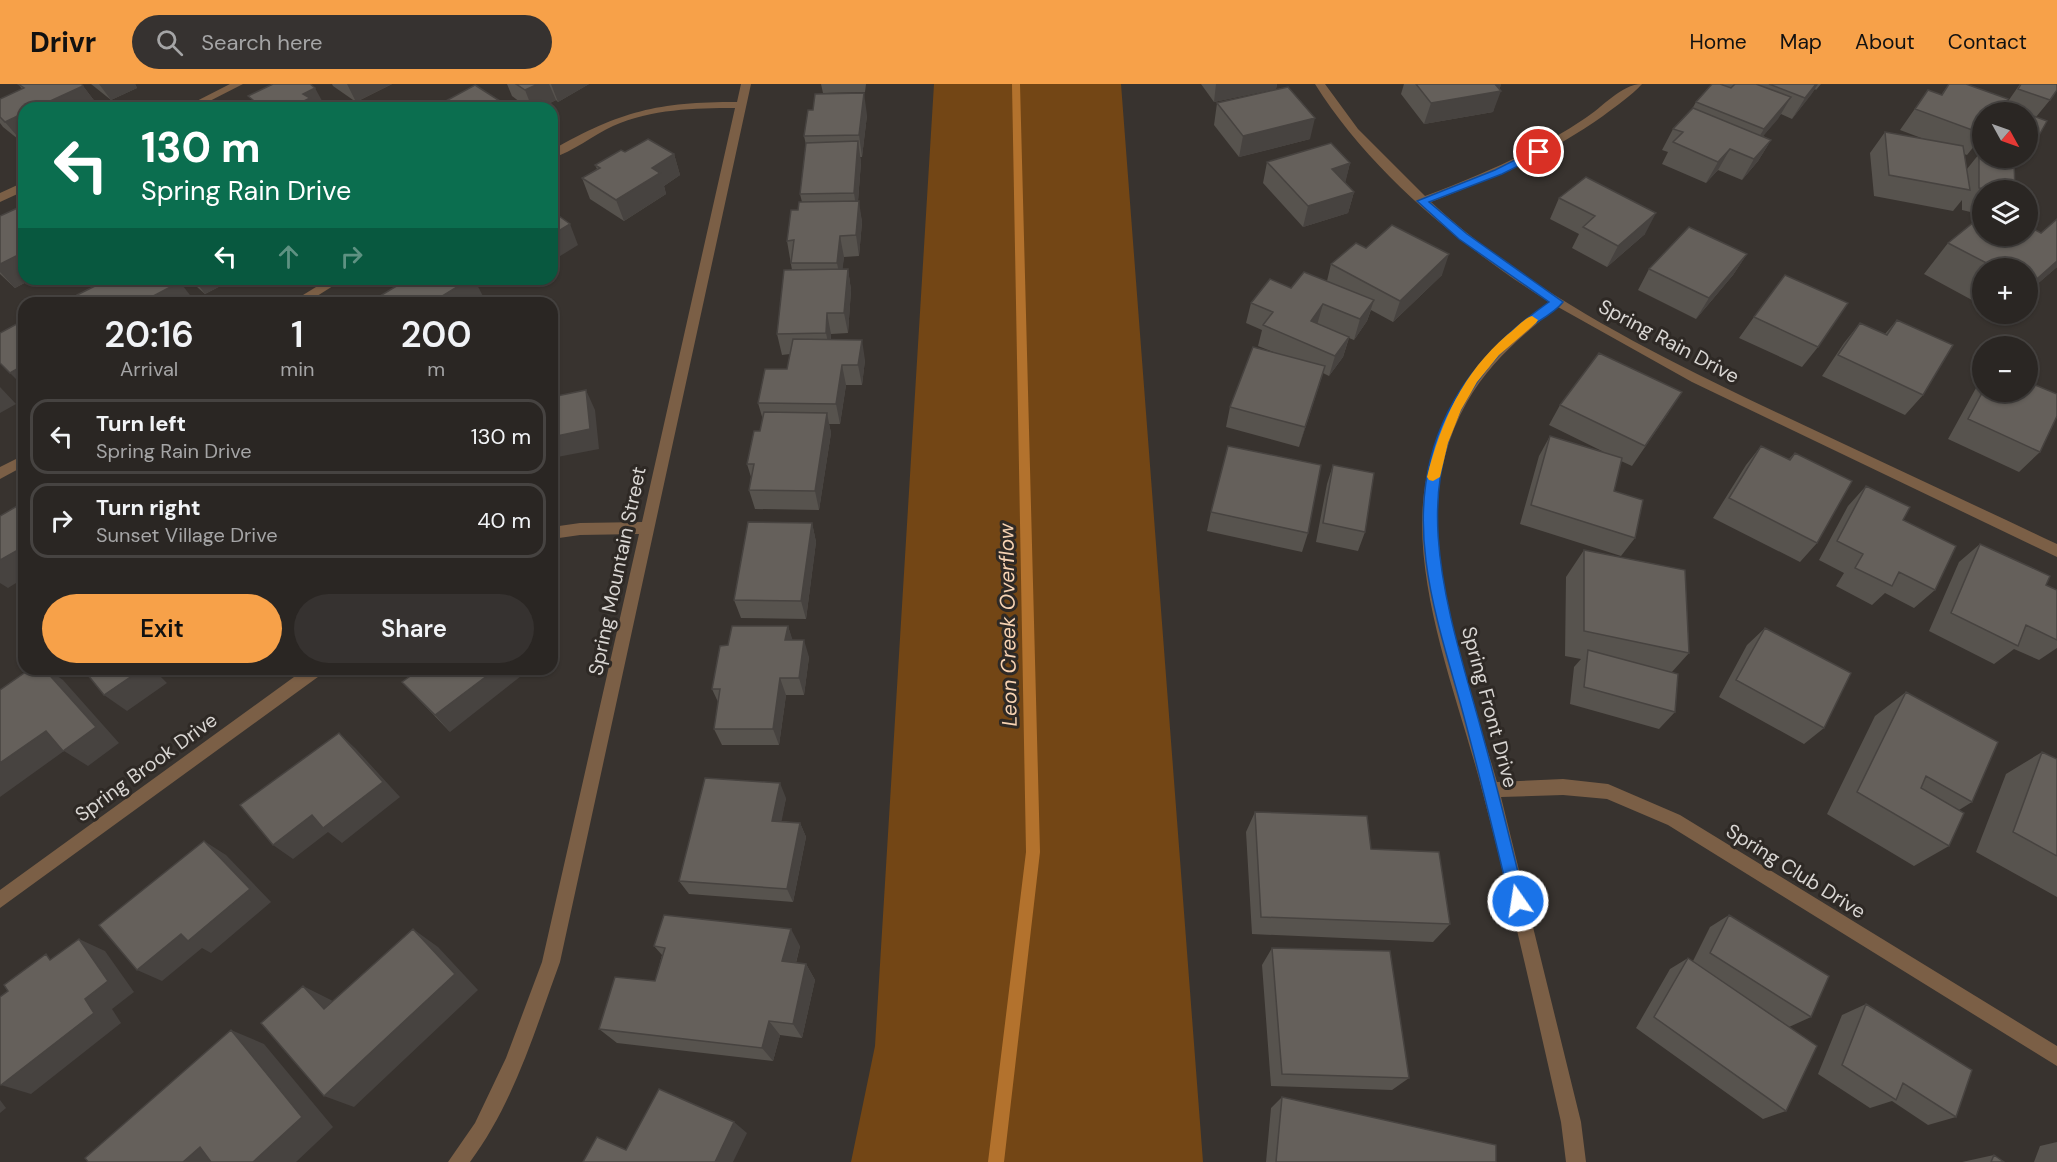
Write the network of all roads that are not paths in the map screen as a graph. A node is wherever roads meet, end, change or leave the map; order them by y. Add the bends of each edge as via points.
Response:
1 (238, 84) edge
2 (746, 84) edge
3 (1320, 84) edge
4 (1637, 84) edge
5 (200, 102) edge
6 (741, 105) junction
7 (558, 152) edge
8 (18, 189) edge
9 (0, 198) edge
10 (1422, 201) junction
11 (328, 285) edge
12 (306, 297) edge
13 (1557, 302) junction
14 (18, 464) edge
15 (0, 474) edge
16 (647, 528) junction
17 (558, 532) edge
18 (2057, 551) edge
19 (308, 675) edge
20 (1491, 790) junction
21 (0, 900) edge
22 (2057, 1057) edge
23 (458, 1162) edge
24 (1576, 1162) edge

1 - 5 street
2 - 6 street, Spring Mountain Street
3 - 10 street, Spring Rain Drive via 1359,138
4 - 10 street via 1611,107 1559,141 1498,172
6 - 7 street via 697,105 629,116
6 - 16 street, Spring Mountain Street
8 - 9 street
10 - 13 street, Spring Rain Drive via 1463,236
11 - 12 street
13 - 18 street, Spring Rain Drive via 1703,383
13 - 20 street, Spring Front Drive via 1494,352 1473,379 1455,409 1433,479 1432,560 1440,605
14 - 15 street
16 - 17 street
16 - 23 street, Spring Mountain Street via 551,962 514,1062 482,1130
19 - 21 street, Spring Brook Drive
20 - 22 street, Spring Club Drive via 1563,787 1608,792 1674,820
20 - 24 street, Spring Front Drive via 1571,1122

